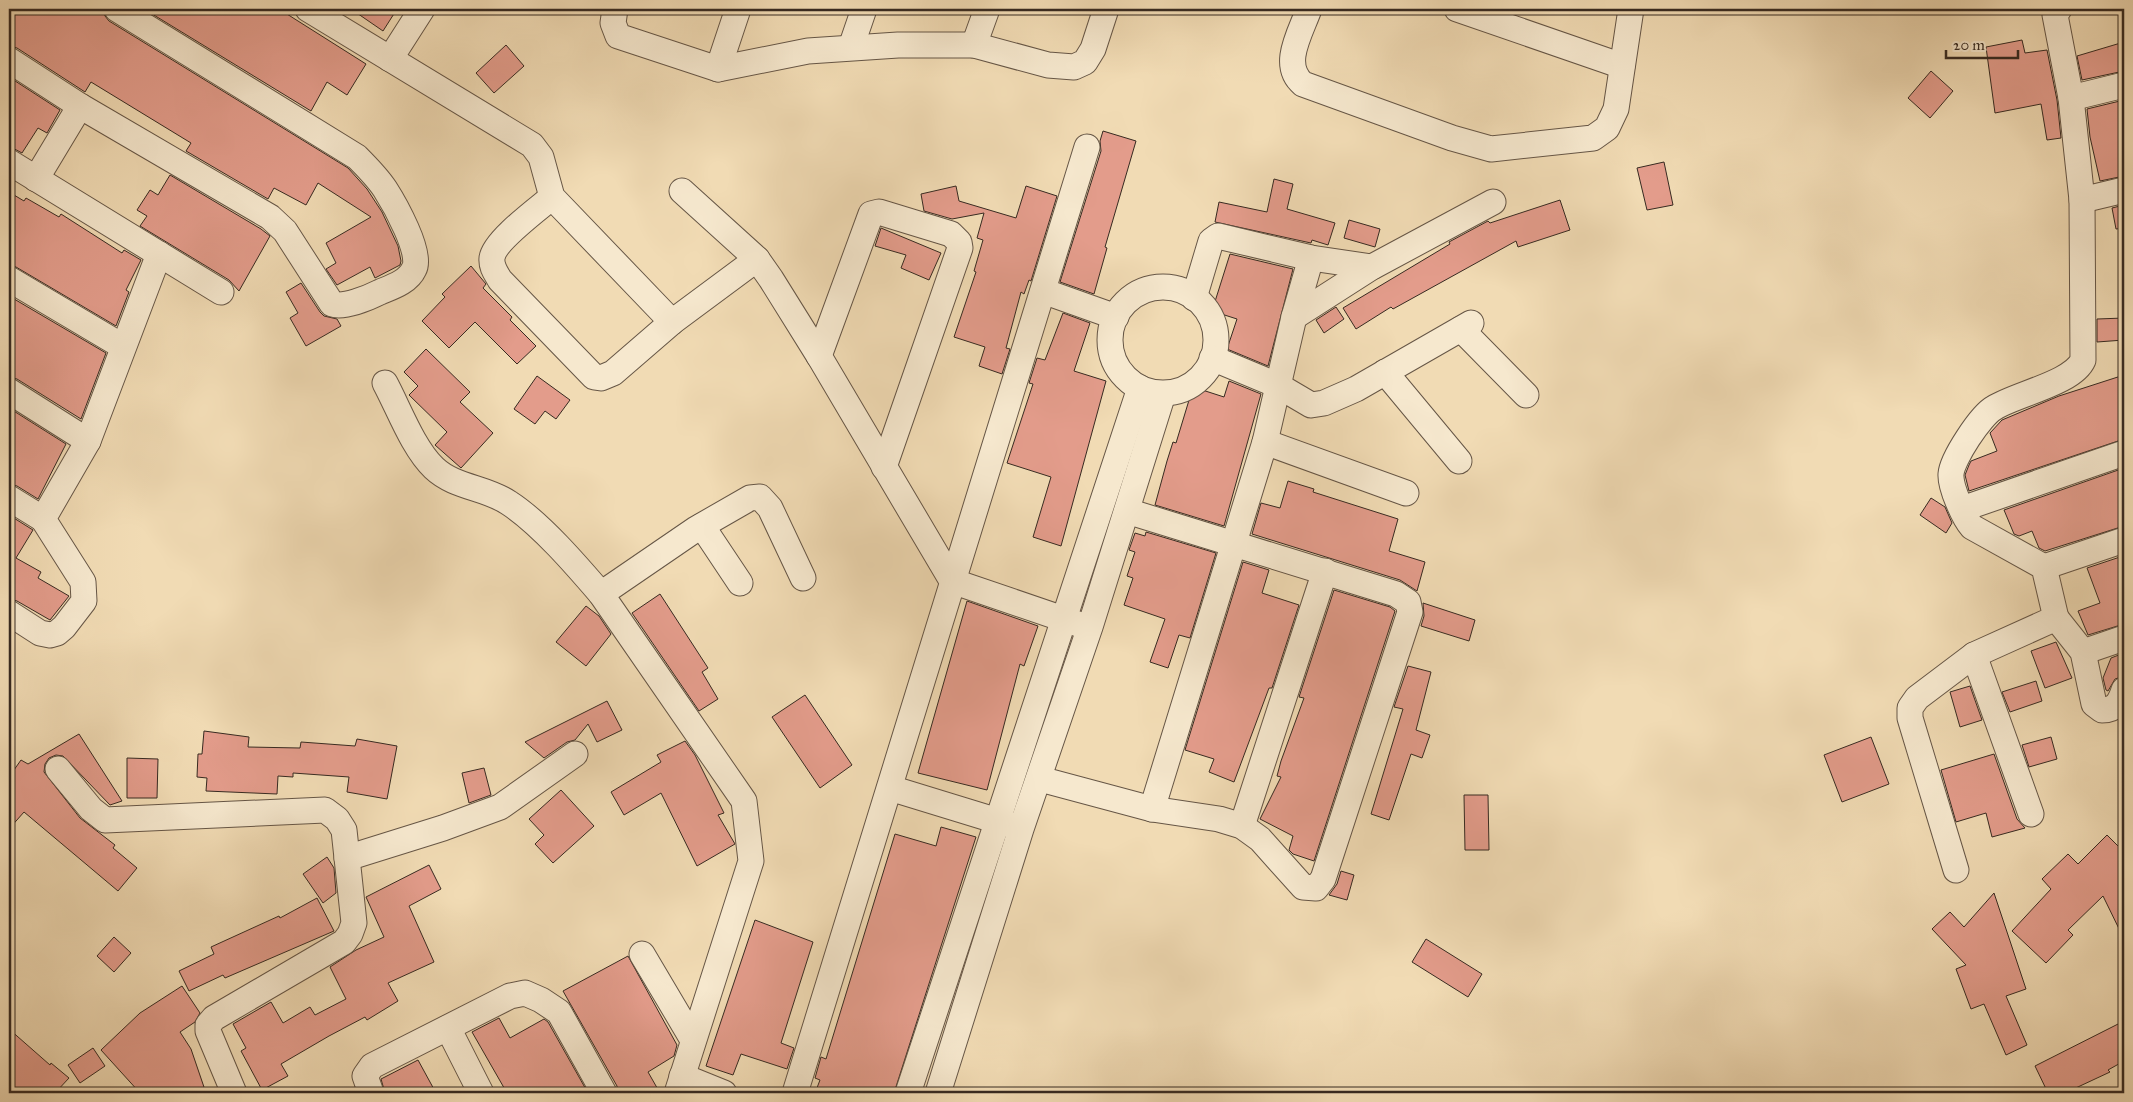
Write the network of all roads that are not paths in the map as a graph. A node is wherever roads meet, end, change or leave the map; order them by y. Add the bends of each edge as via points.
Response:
1 (117, 9) edge
2 (308, 9) edge
3 (422, 9) edge
4 (615, 9) edge
5 (738, 9) edge
6 (864, 9) edge
7 (987, 9) edge
8 (1106, 9) edge
9 (1309, 9) edge
10 (1457, 9) edge
11 (1631, 9) edge
12 (2060, 9) edge
13 (974, 45) junction
14 (851, 47) junction
15 (390, 59) junction
16 (9, 60) edge
17 (1622, 66) junction
18 (718, 69) junction
19 (2124, 85) edge
20 (2071, 98) junction
21 (80, 106) junction
22 (1087, 147) dead end
23 (9, 162) edge
24 (36, 179) junction
25 (2124, 190) edge
26 (682, 191) dead end
27 (552, 197) junction
28 (2082, 200) junction
29 (1493, 202) dead end
30 (159, 254) junction
31 (1311, 258) junction
32 (757, 259) junction
33 (1372, 267) junction
34 (9, 280) edge
35 (1043, 291) junction
36 (221, 292) dead end
37 (1194, 298) junction
38 (1116, 317) junction
39 (1294, 317) junction
40 (672, 322) junction
41 (122, 346) junction
42 (819, 356) junction
43 (1212, 358) junction
44 (1385, 372) junction
45 (385, 383) dead end
46 (1277, 384) junction
47 (9, 391) edge
48 (1151, 391) junction
49 (1526, 395) dead end
50 (88, 441) junction
51 (1265, 442) junction
52 (2124, 453) edge
53 (1459, 461) dead end
54 (884, 467) junction
55 (1406, 493) dead end
56 (9, 498) edge
57 (1962, 509) junction
58 (1127, 511) junction
59 (44, 520) junction
60 (702, 526) junction
61 (2124, 540) edge
62 (1233, 543) junction
63 (2044, 567) junction
64 (1325, 571) junction
65 (803, 578) dead end
66 (952, 581) junction
67 (740, 582) dead end
68 (601, 594) junction
69 (9, 613) edge
70 (2056, 618) junction
71 (1062, 620) junction
72 (1090, 627) junction
73 (2124, 638) edge
74 (2083, 652) junction
75 (1974, 655) junction
76 (2124, 690) edge
77 (575, 754) dead end
78 (58, 769) dead end
79 (1040, 779) junction
80 (890, 788) junction
81 (1152, 809) junction
82 (2031, 814) dead end
83 (998, 821) junction
84 (1242, 826) junction
85 (1021, 829) junction
86 (347, 858) junction
87 (1956, 870) dead end
88 (642, 954) dead end
89 (448, 1028) junction
90 (693, 1040) junction
91 (680, 1085) edge
92 (234, 1093) edge
93 (371, 1093) edge
94 (481, 1093) edge
95 (604, 1093) edge
96 (724, 1093) edge
97 (795, 1093) edge
98 (908, 1093) edge
99 (938, 1093) edge

1 - 21 street via 357,157 386,190 404,225 414,248 417,262 414,270 396,285 374,295 341,305 332,304 285,231 270,216
2 - 15 street
3 - 15 street
4 - 18 street via 613,23 618,36
5 - 18 street
6 - 14 street
7 - 13 street
8 - 13 street via 1093,49 1085,62 1074,67 1048,65
9 - 17 street via 1291,62 1296,78 1303,84 1452,138 1491,148 1593,138 1607,128 1616,109
10 - 17 street
11 - 17 street
12 - 20 street via 2055,15
13 - 14 street
14 - 18 street via 808,51
15 - 27 street via 532,145 541,157
16 - 21 street
19 - 20 street
20 - 28 street
21 - 24 street
22 - 35 street
23 - 24 street
24 - 30 street
25 - 28 street
26 - 32 street
27 - 40 street
27 - 40 street via 507,236 495,251 493,269 587,372 601,378 613,373
28 - 57 street via 2083,360 2074,372 1997,406 1982,417 1951,474
29 - 33 street
30 - 36 street
30 - 41 street
31 - 33 street
31 - 37 street via 1215,237
31 - 39 street
32 - 40 street
32 - 42 street
33 - 39 street
34 - 41 street
35 - 38 street
35 - 66 street
37 - 38 street via 1186,292 1163,286 1140,291 1121,306
37 - 43 street via 1205,307 1215,329
38 - 48 street via 1111,328 1110,352 1121,374
39 - 46 street
41 - 50 street
42 - 54 street
42 - 54 street via 871,214 880,212 956,238 960,248
43 - 46 street
43 - 48 street via 1204,374 1186,389
44 - 46 street via 1324,404 1311,405
44 - 49 street via 1466,326
44 - 53 street
45 - 68 street via 420,450 432,466 446,478 510,503
46 - 51 street
47 - 50 street
48 - 58 street
48 - 71 street
50 - 59 street
51 - 55 street
51 - 62 street
52 - 57 street
54 - 66 street
56 - 59 street
57 - 63 street via 1972,527
58 - 62 street
58 - 72 street
59 - 69 street via 83,582 84,601 64,627 50,635 40,633
60 - 65 street via 750,498 760,497 770,508
60 - 67 street
60 - 68 street
61 - 63 street
62 - 64 street
62 - 81 street
63 - 70 street
64 - 84 street
64 - 84 street via 1396,594 1408,602 1410,612 1320,886 1303,887 1260,839
66 - 71 street
66 - 80 street
68 - 90 street via 744,801 751,861
70 - 74 street
70 - 75 street
71 - 72 street
71 - 83 street
72 - 79 street
73 - 74 street
74 - 76 street via 2094,704 2102,710 2114,708 2120,703
75 - 82 street
75 - 87 street via 1917,698 1910,708 1910,718
77 - 86 street via 500,807
78 - 86 street via 91,809 105,820 325,810 337,819 344,830
79 - 81 street
79 - 85 street
80 - 83 street
80 - 97 street
81 - 84 street via 1219,819
83 - 85 street
83 - 98 street
85 - 99 street
86 - 92 street via 354,923 344,942 208,1024
88 - 90 street
89 - 93 street via 372,1066 365,1076
89 - 94 street
89 - 95 street via 510,996 525,993 559,1012
90 - 91 street
91 - 96 street

